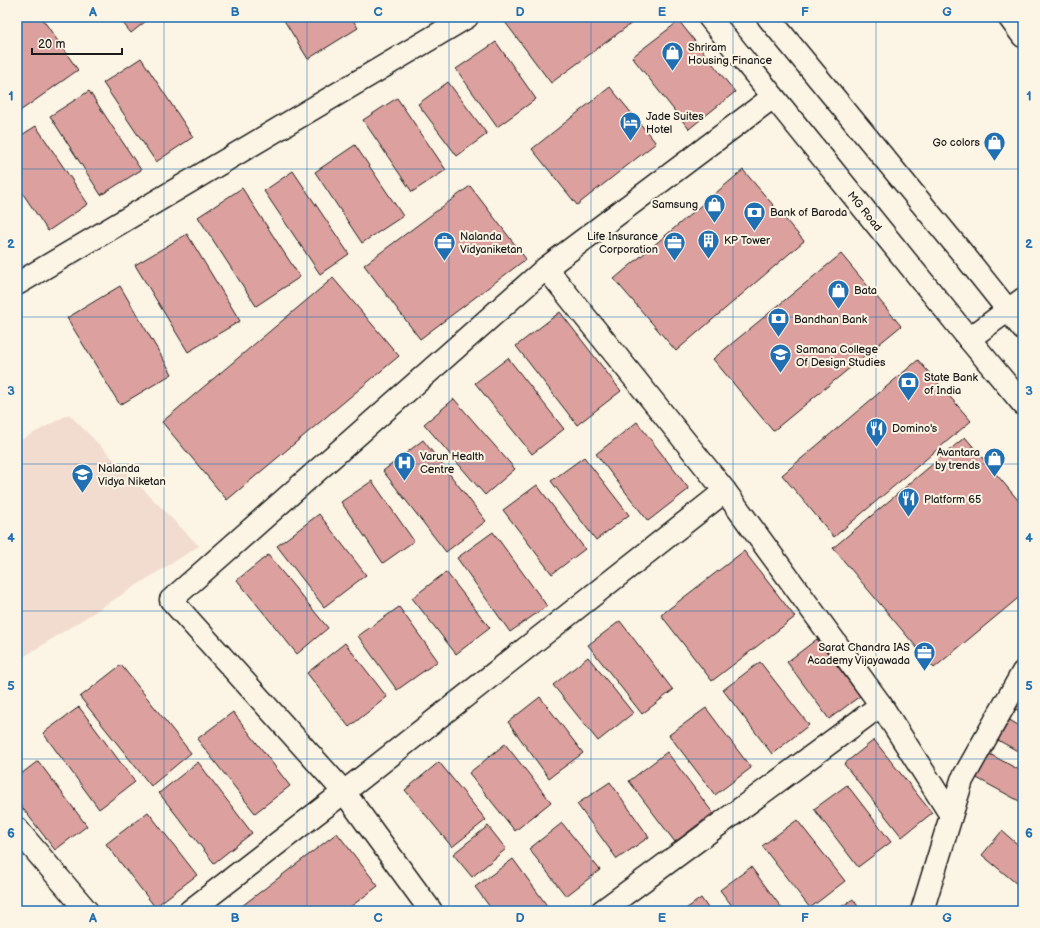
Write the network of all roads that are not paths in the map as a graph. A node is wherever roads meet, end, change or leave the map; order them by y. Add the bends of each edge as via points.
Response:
1 (467, 17) edge
2 (709, 17) edge
3 (768, 17) edge
4 (1009, 17) edge
5 (1023, 36) edge
6 (773, 97) junction
7 (546, 268) junction
8 (17, 284) edge
9 (1016, 305) edge
10 (1023, 329) edge
11 (969, 339) junction
12 (1023, 404) edge
13 (725, 491) junction
14 (1023, 672) edge
15 (881, 705) junction
16 (344, 792) junction
17 (951, 815) junction
18 (17, 829) edge
19 (87, 911) edge
20 (190, 911) edge
21 (431, 911) edge
22 (602, 911) edge
23 (922, 911) edge

1 - 8 street
2 - 6 street, MG Road
3 - 9 street
4 - 5 street
6 - 7 street
6 - 11 street, MG Road
7 - 13 street
7 - 16 street via 171,600
9 - 10 street
9 - 11 street
11 - 12 street, MG Road
13 - 15 street
13 - 16 street
14 - 17 street via 962,780
15 - 17 street
15 - 22 street
16 - 20 street
16 - 21 street
17 - 23 street
18 - 19 street

